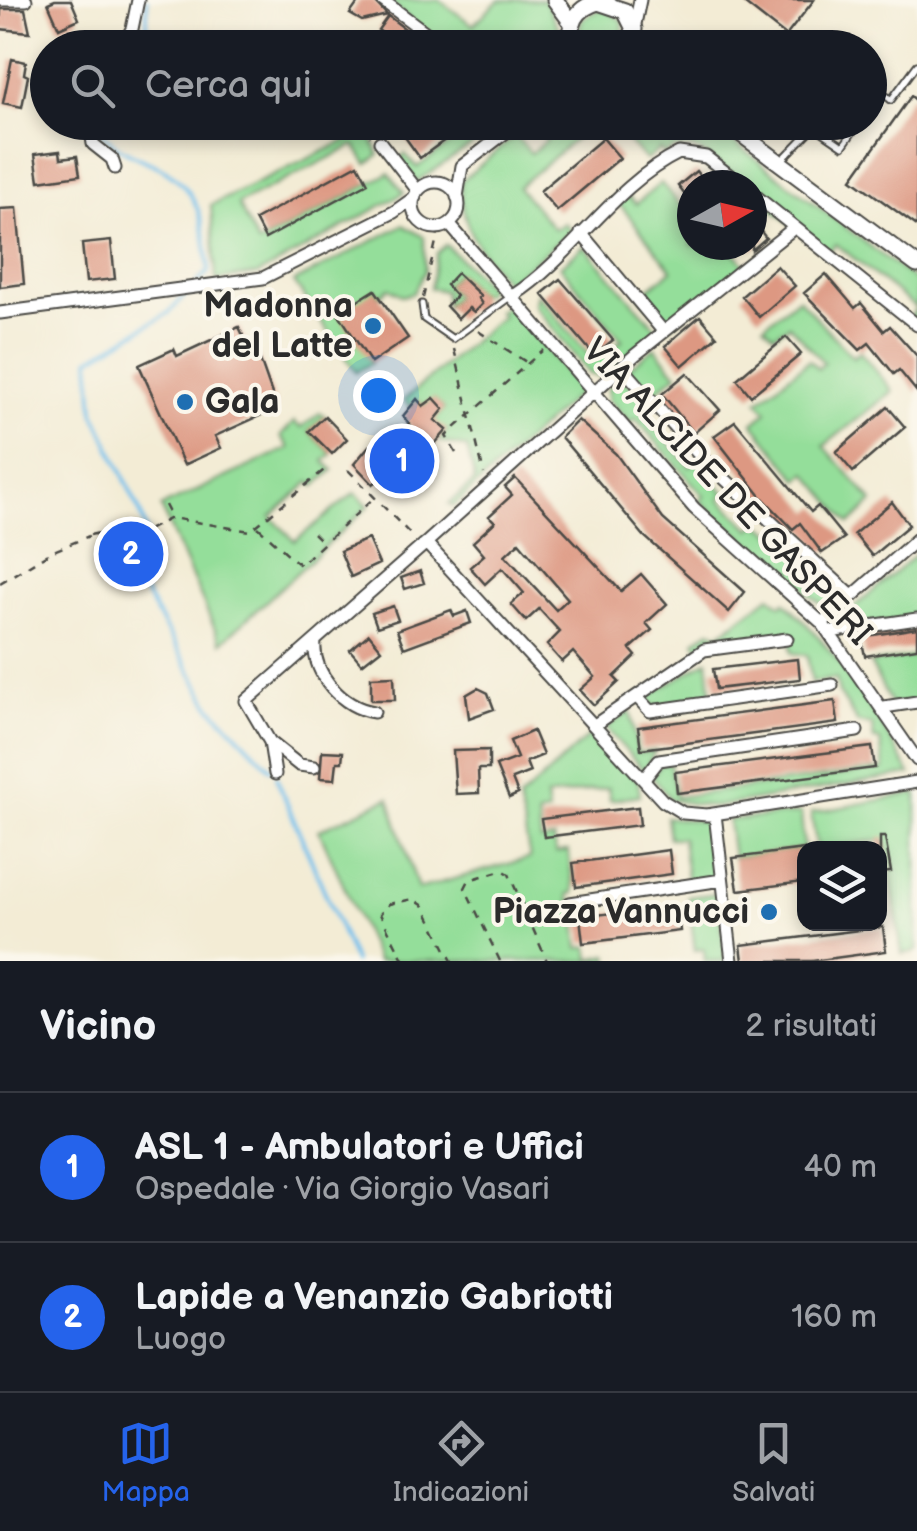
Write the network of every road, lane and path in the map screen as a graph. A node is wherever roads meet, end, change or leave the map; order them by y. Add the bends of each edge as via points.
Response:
1 (1, 0) edge
2 (26, 0) edge
3 (138, 0) edge
4 (382, 0) edge
5 (555, 0) edge
6 (640, 0) edge
7 (609, 1) edge
8 (582, 2) edge
9 (572, 23) junction
10 (131, 30) edge
11 (423, 30) edge
12 (573, 30) edge
13 (631, 30) edge
14 (636, 30) edge
15 (917, 65) edge
16 (887, 96) edge
17 (92, 140) edge
18 (375, 140) edge
19 (496, 140) edge
20 (750, 140) edge
21 (802, 140) edge
22 (380, 142) joint
23 (780, 162) junction
24 (462, 166) junction
25 (114, 168) dead end
26 (721, 170) edge
27 (439, 182) junction
28 (416, 194) junction
29 (457, 198) junction
30 (767, 206) edge
31 (394, 212) junction
32 (418, 220) junction
33 (444, 226) junction
34 (794, 228) junction
35 (581, 233) junction
36 (917, 265) edge
37 (514, 295) junction
38 (422, 304) joint
39 (0, 313) edge
40 (917, 325) edge
41 (473, 328) junction
42 (664, 331) junction
43 (551, 343) junction
44 (454, 349) dead end
45 (527, 363) junction
46 (622, 367) junction
47 (592, 394) junction
48 (470, 414) junction
49 (456, 453) dead end
50 (328, 466) dead end
51 (348, 470) dead end
52 (489, 486) junction
53 (375, 497) junction
54 (165, 505) dead end
55 (171, 518) junction
56 (258, 527) junction
57 (313, 532) dead end
58 (90, 536) junction
59 (917, 539) edge
60 (426, 543) junction
61 (324, 544) junction
62 (126, 550) dead end
63 (0, 583) edge
64 (852, 596) junction
65 (917, 619) edge
66 (825, 627) junction
67 (787, 639) dead end
68 (316, 641) junction
69 (832, 686) dead end
70 (637, 696) junction
71 (917, 702) edge
72 (884, 707) junction
73 (374, 712) dead end
74 (596, 724) junction
75 (857, 731) dead end
76 (270, 742) junction
77 (917, 760) edge
78 (314, 767) dead end
79 (275, 774) dead end
80 (644, 779) junction
81 (917, 782) edge
82 (715, 814) junction
83 (722, 880) junction
84 (570, 902) dead end
85 (404, 961) edge
86 (452, 961) edge
87 (500, 961) edge
88 (546, 961) edge
89 (732, 961) edge

1 - 2 street
3 - 10 street
4 - 11 street
5 - 9 main road
6 - 14 street
7 - 8 main road
7 - 13 main road via 625,11
8 - 9 main road
9 - 12 main road
15 - 16 lane via 891,100
17 - 25 street
18 - 22 path
19 - 24 street
20 - 23 main road
21 - 23 lane
22 - 28 street
23 - 36 main road
24 - 27 street
24 - 29 street
26 - 35 street via 699,154 679,152
27 - 28 street
27 - 29 street
28 - 31 street
28 - 32 street
29 - 33 street via 458,212
30 - 34 street
31 - 32 street
31 - 39 street via 264,278
32 - 33 street
33 - 37 street, VIA ALCIDE DE GASPERI
33 - 38 path
34 - 40 street
34 - 42 street
35 - 37 street via 544,276
35 - 42 street
37 - 41 lane
37 - 43 street, VIA ALCIDE DE GASPERI
38 - 41 lane via 424,318 453,340
41 - 45 path
42 - 46 street
43 - 45 path
43 - 47 street, VIA ALCIDE DE GASPERI
44 - 48 path
45 - 48 path
46 - 47 street
46 - 64 street via 701,457
47 - 52 street
47 - 66 street, VIA ALCIDE DE GASPERI via 699,513
48 - 49 path via 446,436
48 - 52 path
50 - 56 path
51 - 53 path
52 - 60 street
53 - 60 path via 416,541
53 - 61 path
54 - 55 path
55 - 56 path via 234,530
55 - 58 path via 132,538 117,529
56 - 61 path via 296,565
57 - 61 path
58 - 62 path via 113,533
58 - 63 path
59 - 64 street
60 - 68 street
60 - 74 street
64 - 66 street
65 - 66 street
66 - 72 street, VIA ALCIDE DE GASPERI
67 - 70 street via 704,650
68 - 73 street via 316,661 328,681 348,704
68 - 76 street via 246,701
69 - 70 street via 650,711
70 - 74 street
71 - 72 street
72 - 77 street, VIA ALCIDE DE GASPERI
74 - 80 street
75 - 80 street via 676,756 659,760
76 - 78 street via 299,766
76 - 79 street
80 - 82 street via 684,812
81 - 82 street
82 - 83 street
83 - 84 street
83 - 89 street
85 - 86 path via 380,914 389,904 413,898 424,906
87 - 88 path via 466,888 469,880 504,870

